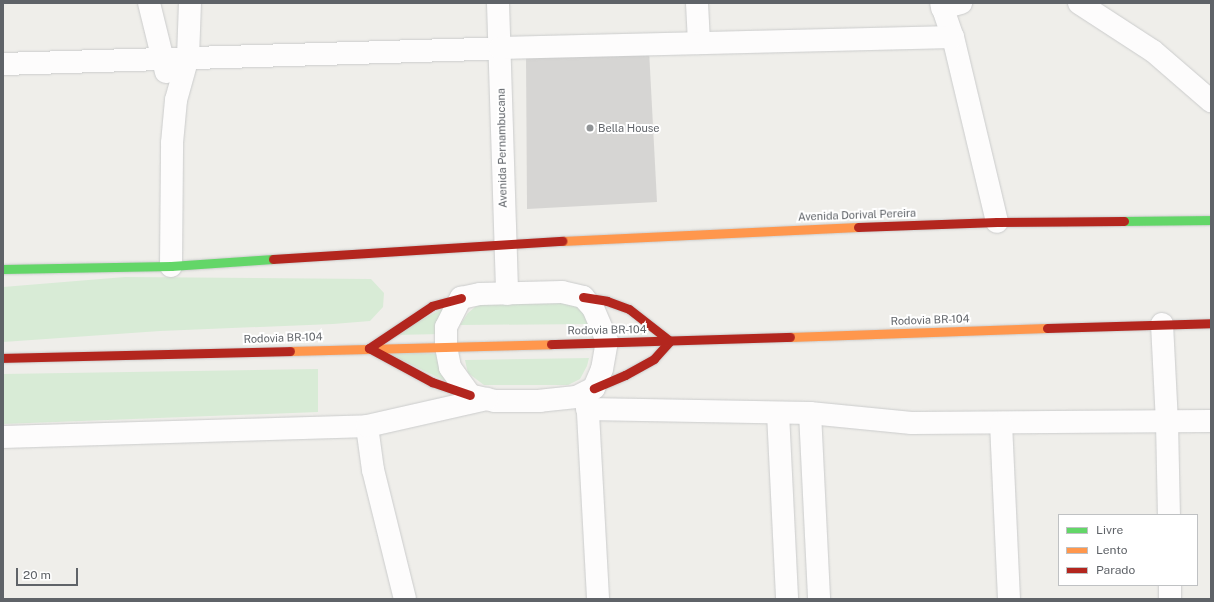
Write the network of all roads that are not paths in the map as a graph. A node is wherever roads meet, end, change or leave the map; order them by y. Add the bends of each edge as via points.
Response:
1 (149, 3) edge
2 (190, 3) edge
3 (498, 3) edge
4 (697, 3) edge
5 (1079, 3) edge
6 (948, 5) edge
7 (953, 37) junction
8 (699, 43) junction
9 (500, 48) junction
10 (188, 57) junction
11 (162, 59) junction
12 (3, 64) edge
13 (176, 100) junction
14 (1211, 101) edge
15 (1211, 220) edge
16 (997, 222) junction
17 (505, 244) junction
18 (171, 266) junction
19 (3, 269) edge
20 (507, 294) junction
21 (583, 297) junction
22 (461, 298) junction
23 (1211, 323) edge
24 (1162, 324) junction
25 (670, 340) junction
26 (607, 341) junction
27 (446, 346) junction
28 (369, 348) junction
29 (3, 358) edge
30 (589, 396) junction
31 (479, 397) junction
32 (778, 412) junction
33 (810, 413) junction
34 (1211, 421) edge
35 (1001, 422) junction
36 (1167, 422) junction
37 (367, 426) junction
38 (3, 437) edge
39 (1169, 514) edge
40 (1170, 586) edge
41 (405, 599) edge
42 (598, 599) edge
43 (787, 599) edge
44 (819, 599) edge
45 (1009, 599) edge
46 (1170, 599) edge

1 - 11 street
2 - 10 street
3 - 9 street, Avenida Pernambucana
4 - 8 street
5 - 14 street via 1153,51
6 - 7 street
7 - 8 street
7 - 16 street
8 - 9 street
9 - 10 street
9 - 17 street, Avenida Pernambucana
10 - 11 street
10 - 13 street
11 - 12 street
11 - 13 street
13 - 18 street via 172,143
15 - 16 main road, Avenida Dorival Pereira
16 - 17 main road, Avenida Dorival Pereira via 765,230
17 - 18 main road, Avenida Dorival Pereira
17 - 20 street, Avenida Pernambucana
18 - 19 main road, Avenida Dorival Pereira
20 - 21 street via 562,292
20 - 22 street via 480,294
21 - 25 main road via 607,301 629,309
21 - 26 street via 593,308
22 - 27 street via 446,326
22 - 28 main road via 432,306
23 - 24 main road, Rodovia BR-104
24 - 25 main road, Rodovia BR-104
24 - 36 street
25 - 26 main road, Rodovia BR-104
25 - 30 main road via 654,359
26 - 27 main road, Rodovia BR-104
26 - 30 street via 602,368
27 - 28 main road, Rodovia BR-104
27 - 31 street via 450,367
28 - 29 main road, Rodovia BR-104
28 - 31 main road via 432,382
30 - 31 street via 540,401 495,401
30 - 32 street
30 - 42 street
31 - 37 street
32 - 33 street
32 - 43 street
33 - 35 street via 912,423
33 - 44 street
34 - 36 street
35 - 36 street
35 - 45 street
36 - 39 street
37 - 38 street
37 - 41 street via 373,470
40 - 46 street

